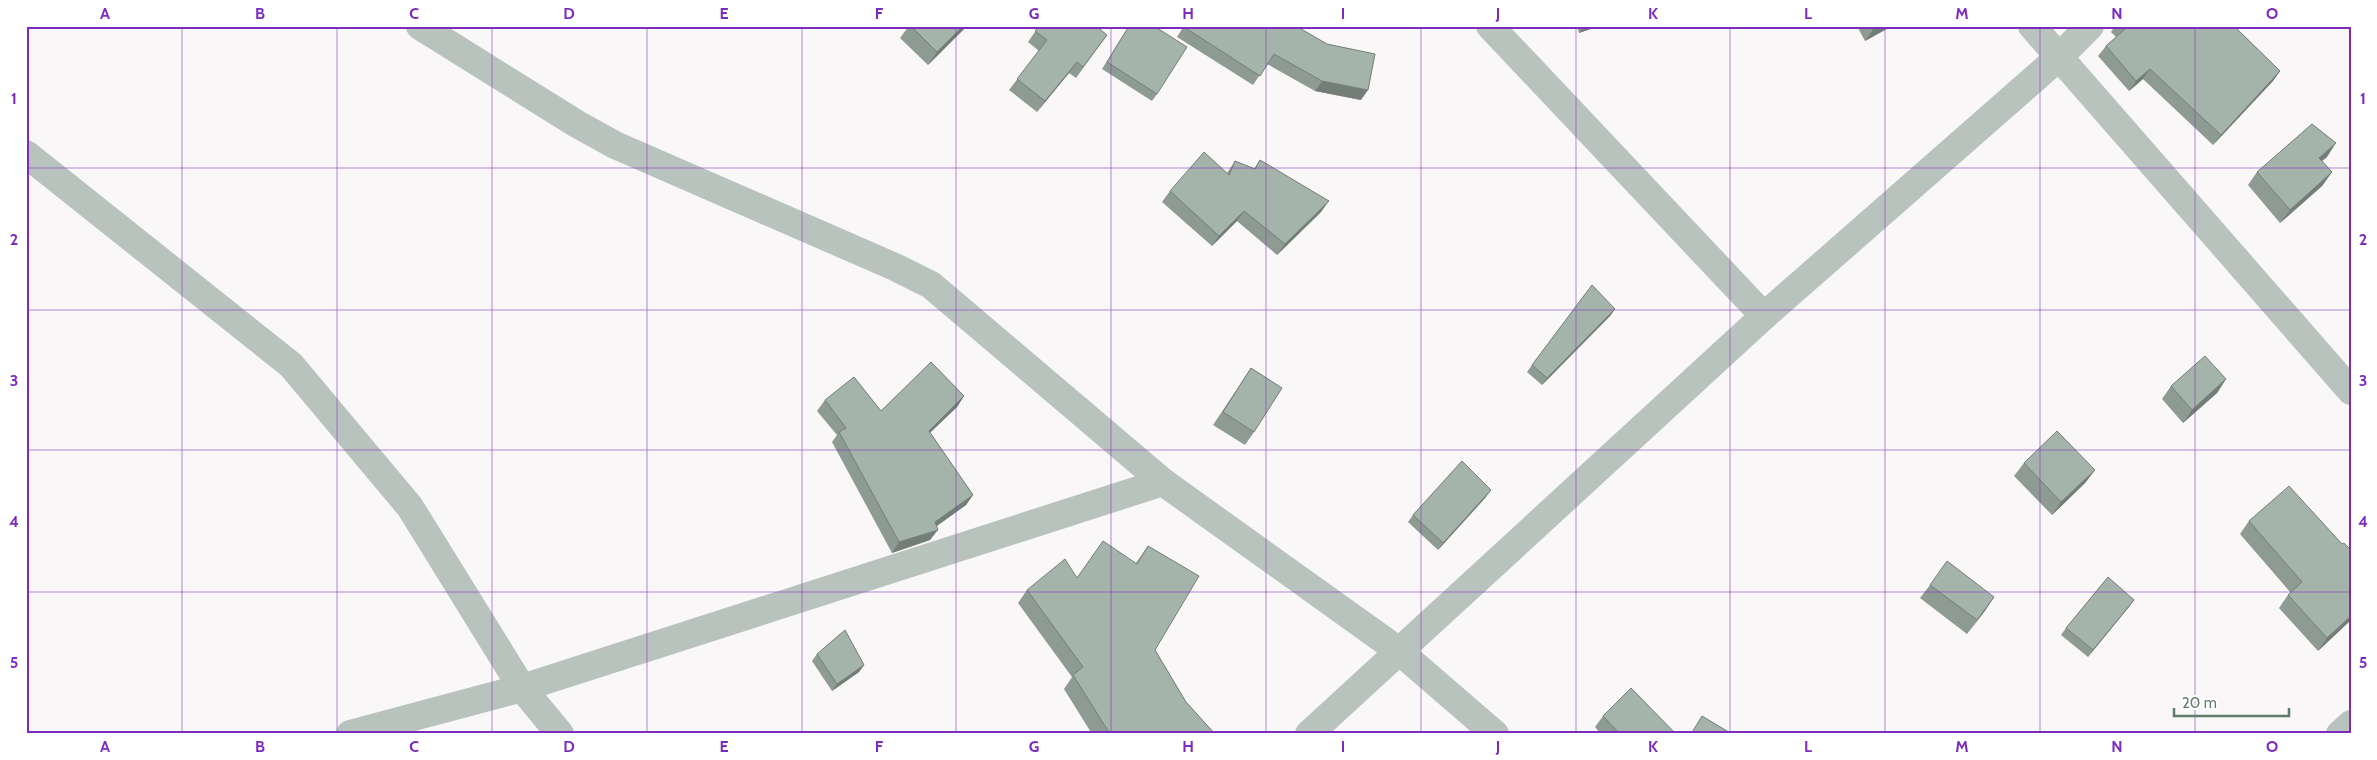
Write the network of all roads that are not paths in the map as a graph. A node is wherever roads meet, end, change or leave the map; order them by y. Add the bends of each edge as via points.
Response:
1 (420, 26) edge
2 (1490, 26) edge
3 (2032, 26) edge
4 (2090, 26) edge
5 (2058, 58) junction
6 (26, 154) edge
7 (1764, 316) junction
8 (2351, 391) edge
9 (1163, 482) junction
10 (1399, 651) junction
11 (522, 688) junction
12 (2351, 724) edge
13 (350, 734) edge
14 (560, 734) edge
15 (1309, 734) edge
16 (1495, 734) edge
17 (2340, 734) edge

1 - 9 street via 615,145 931,285
2 - 7 street
3 - 5 street
4 - 5 street
5 - 7 street
5 - 8 street
6 - 11 street via 291,365 410,507
7 - 10 street
9 - 10 street
9 - 11 street
10 - 15 street
10 - 16 street
11 - 13 street
11 - 14 street
12 - 17 street

